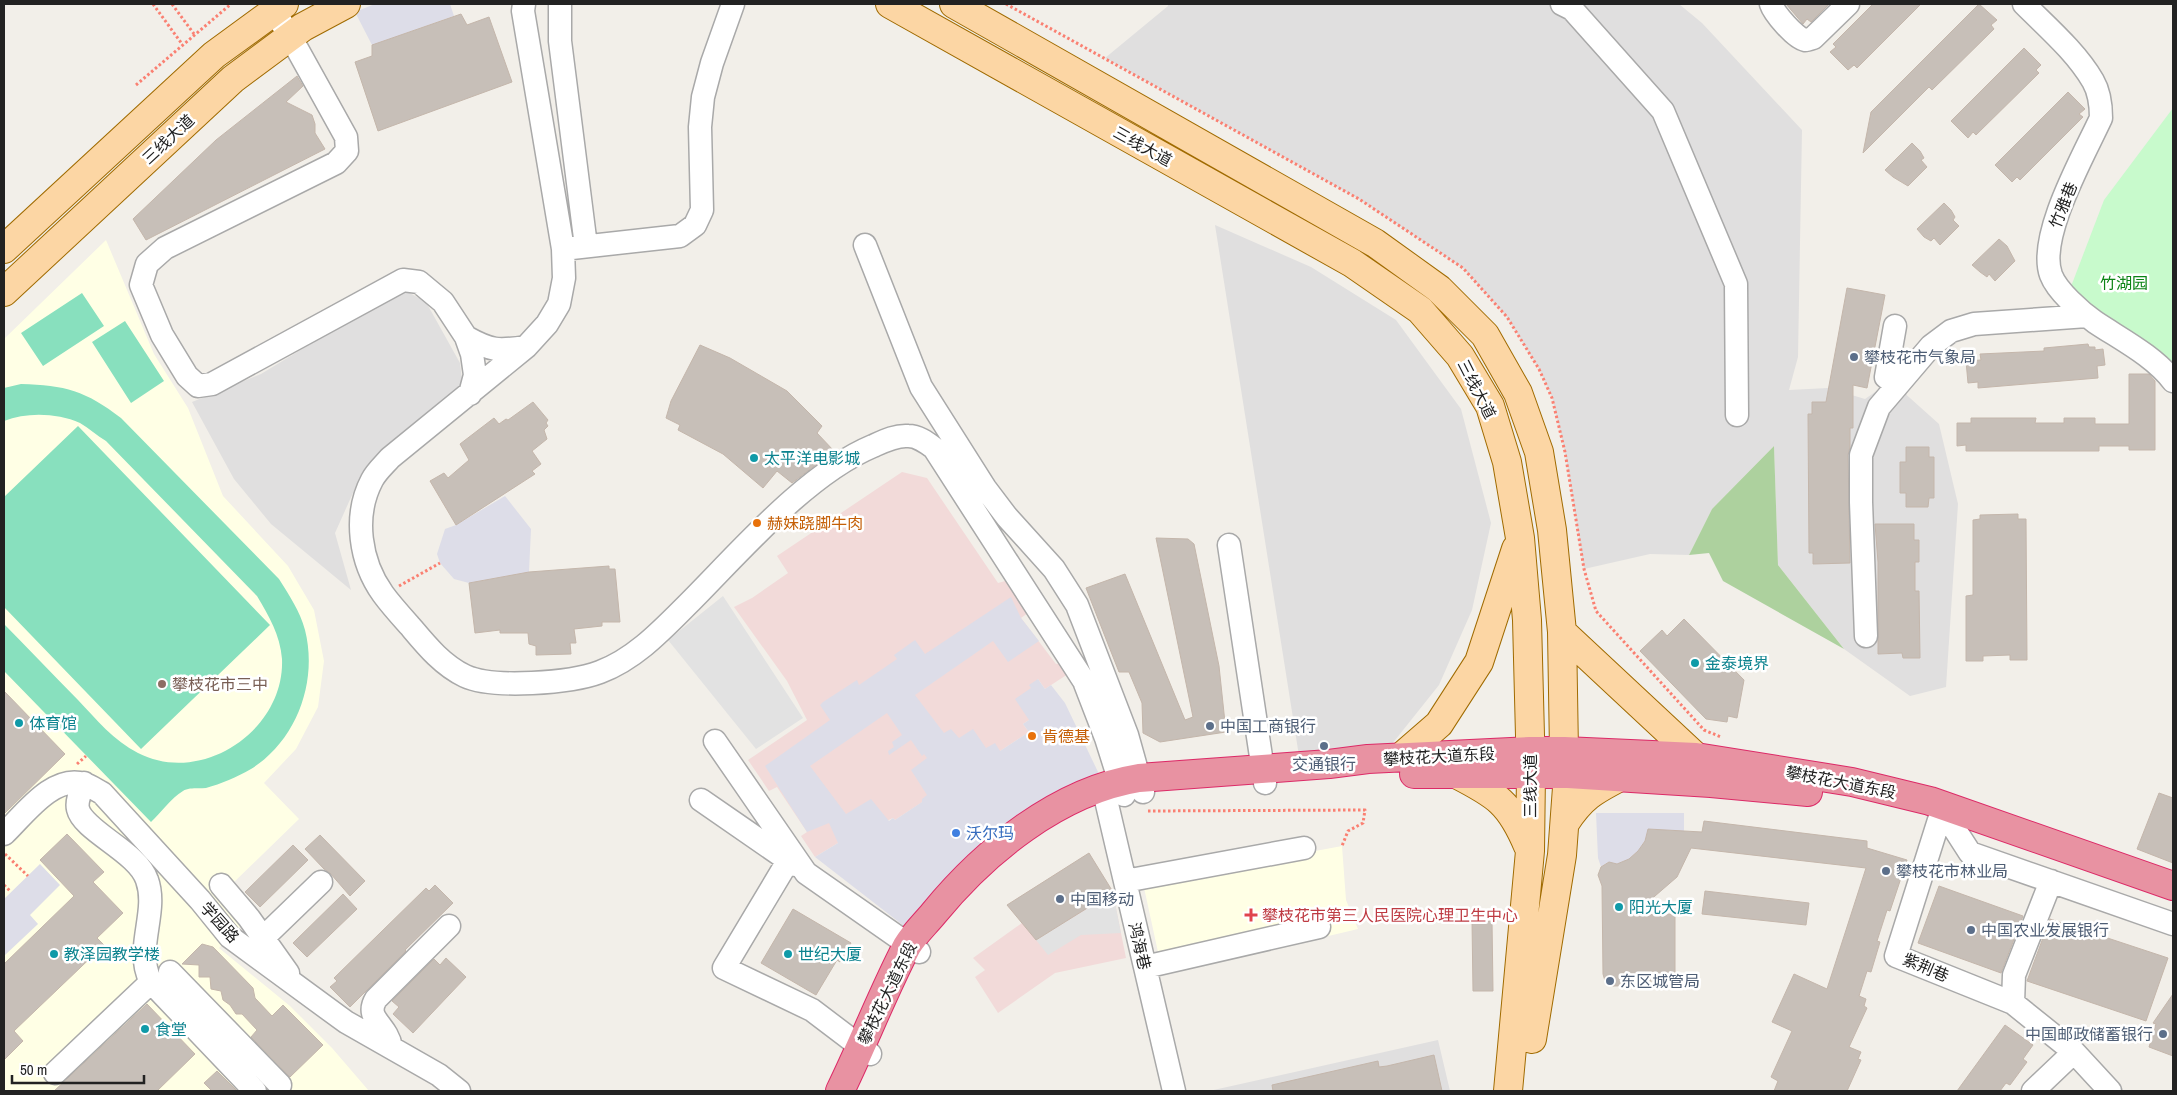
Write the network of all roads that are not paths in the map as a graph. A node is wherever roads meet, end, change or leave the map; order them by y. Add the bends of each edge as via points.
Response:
1 (346, 4) edge
2 (524, 4) edge
3 (560, 4) edge
4 (733, 4) edge
5 (890, 4) edge
6 (954, 4) edge
7 (1562, 4) edge
8 (1771, 4) edge
9 (1848, 4) edge
10 (2024, 4) edge
11 (279, 8) edge
12 (290, 36) junction
13 (865, 245) dead end
14 (586, 246) junction
15 (562, 249) junction
16 (4, 250) edge
17 (4, 292) edge
18 (2066, 297) junction
19 (2087, 316) junction
20 (2047, 319) junction
21 (1895, 326) dead end
22 (466, 337) junction
23 (526, 347) junction
24 (2173, 381) edge
25 (1897, 386) junction
26 (470, 394) junction
27 (1737, 414) dead end
28 (1520, 538) junction
29 (1229, 545) dead end
30 (1562, 632) junction
31 (1866, 636) dead end
32 (715, 741) dead end
33 (1401, 757) junction
34 (1696, 758) junction
35 (1530, 762) junction
36 (1566, 762) junction
37 (1456, 774) junction
38 (1264, 776) junction
39 (1620, 777) junction
40 (84, 784) junction
41 (1129, 793) junction
42 (701, 800) dead end
43 (1565, 823) junction
44 (1945, 823) junction
45 (4, 834) edge
46 (1304, 848) dead end
47 (1530, 850) junction
48 (797, 867) junction
49 (1125, 880) junction
50 (2051, 881) junction
51 (321, 882) dead end
52 (221, 885) dead end
53 (2173, 886) edge
54 (2173, 900) edge
55 (2173, 924) edge
56 (449, 926) dead end
57 (1319, 927) dead end
58 (264, 938) junction
59 (914, 948) junction
60 (1145, 967) junction
61 (160, 977) junction
62 (300, 990) junction
63 (2013, 1003) junction
64 (1527, 1004) junction
65 (234, 1037) junction
66 (204, 1038) junction
67 (391, 1047) junction
68 (865, 1051) junction
69 (2074, 1052) junction
70 (55, 1074) dead end
71 (280, 1085) dead end
72 (255, 1091) edge
73 (459, 1091) edge
74 (840, 1091) edge
75 (854, 1091) edge
76 (1174, 1091) edge
77 (1508, 1091) edge
78 (1525, 1091) edge
79 (2033, 1091) edge
80 (2110, 1091) edge

1 - 12 main road, 三线大道
2 - 15 street
3 - 14 street via 560,40
4 - 14 street via 703,97 700,127 702,210 695,225 680,236
5 - 28 main road, 三线大道 via 1352,264 1420,310 1460,356 1490,406 1507,462
6 - 30 main road, 三线大道 via 1375,243 1439,289 1485,335 1518,393 1539,452 1552,530
7 - 27 street via 1572,9 1663,111 1736,284
8 - 9 street via 1780,19 1799,38 1806,40 1813,38
10 - 18 street, 竹雅巷 via 2058,38 2094,82 2100,101 2101,118 2054,221 2048,251 2051,275
11 - 12 street
11 - 16 main road, 三线大道 via 214,54
12 - 17 main road, 三线大道 via 233,79
12 - 22 street via 346,137 347,151 336,163 165,248 147,264 141,285 162,335 187,376 198,386 212,384 403,280 419,282 443,302
13 - 41 street via 921,387 985,488 1054,569 1077,605 1110,689
14 - 15 street
15 - 23 street via 564,278 559,304 547,324
18 - 19 street, 竹雅巷
18 - 20 street
19 - 20 street
19 - 24 street, 竹雅巷 via 2162,367
20 - 25 street via 1974,324 1951,331 1931,346
21 - 25 street via 1886,377
22 - 23 street via 484,348
22 - 26 street via 475,375
23 - 26 street
25 - 31 street via 1876,412 1861,455
26 - 41 street via 390,458 372,479 362,505 360,529 371,574 383,594 431,651 465,676 484,682 560,682 583,679 624,660 659,633 769,522 818,478 856,453 889,439 909,436 922,439 934,448 1084,682
28 - 33 main road via 1479,662 1439,724
28 - 35 main road, 三线大道 via 1527,620
29 - 38 street
30 - 34 main road
30 - 36 main road, 三线大道
32 - 48 street
33 - 35 highway, 攀枝花大道东段
33 - 38 highway, 攀枝花大道东段
34 - 36 highway, 攀枝花大道东段
34 - 53 highway, 攀枝花大道东段 via 1852,782 1930,801
35 - 36 highway, 攀枝花大道东段
35 - 37 highway, 攀枝花大道东段
35 - 47 main road, 三线大道
36 - 39 highway, 攀枝花大道东段
36 - 43 main road, 三线大道
37 - 38 highway, 攀枝花大道东段
37 - 47 main road via 1507,806 1519,823
38 - 41 highway, 攀枝花大道东段
39 - 43 main road via 1578,804
39 - 44 highway, 攀枝花大道东段 via 1846,796
40 - 45 street via 66,782 51,788
40 - 61 street via 78,797 78,809 84,820 136,863 147,880 150,900 145,967
40 - 62 street, 学园路 via 102,793 200,900 230,938
41 - 49 street, 鸿海巷
41 - 59 highway, 攀枝花大道东段 via 1053,825 1003,860
42 - 48 street
43 - 64 main road, 三线大道 via 1562,855
44 - 50 street via 1970,853
44 - 54 highway, 攀枝花大道东段
44 - 63 street, 紫荆巷 via 1896,956
46 - 49 street
47 - 64 main road, 三线大道
48 - 59 street
48 - 68 street via 724,968 812,1010
49 - 60 street, 鸿海巷
50 - 55 street
50 - 63 street via 2014,975
51 - 58 street
52 - 58 street
56 - 67 street via 371,1007 372,1016 389,1037
57 - 60 street
58 - 62 street
59 - 68 highway, 攀枝花大道东段
60 - 76 street, 鸿海巷
61 - 65 street via 193,982 216,1006
61 - 66 street
61 - 70 street
62 - 67 street, 学园路 via 346,1022
63 - 69 street, 紫荆巷
64 - 77 main road, 三线大道
64 - 78 main road, 三线大道
65 - 66 street
65 - 71 street
66 - 72 street
67 - 73 street, 学园路 via 439,1074
68 - 74 highway, 攀枝花大道东段
68 - 75 highway, 攀枝花大道东段
69 - 79 street
69 - 80 street, 紫荆巷

